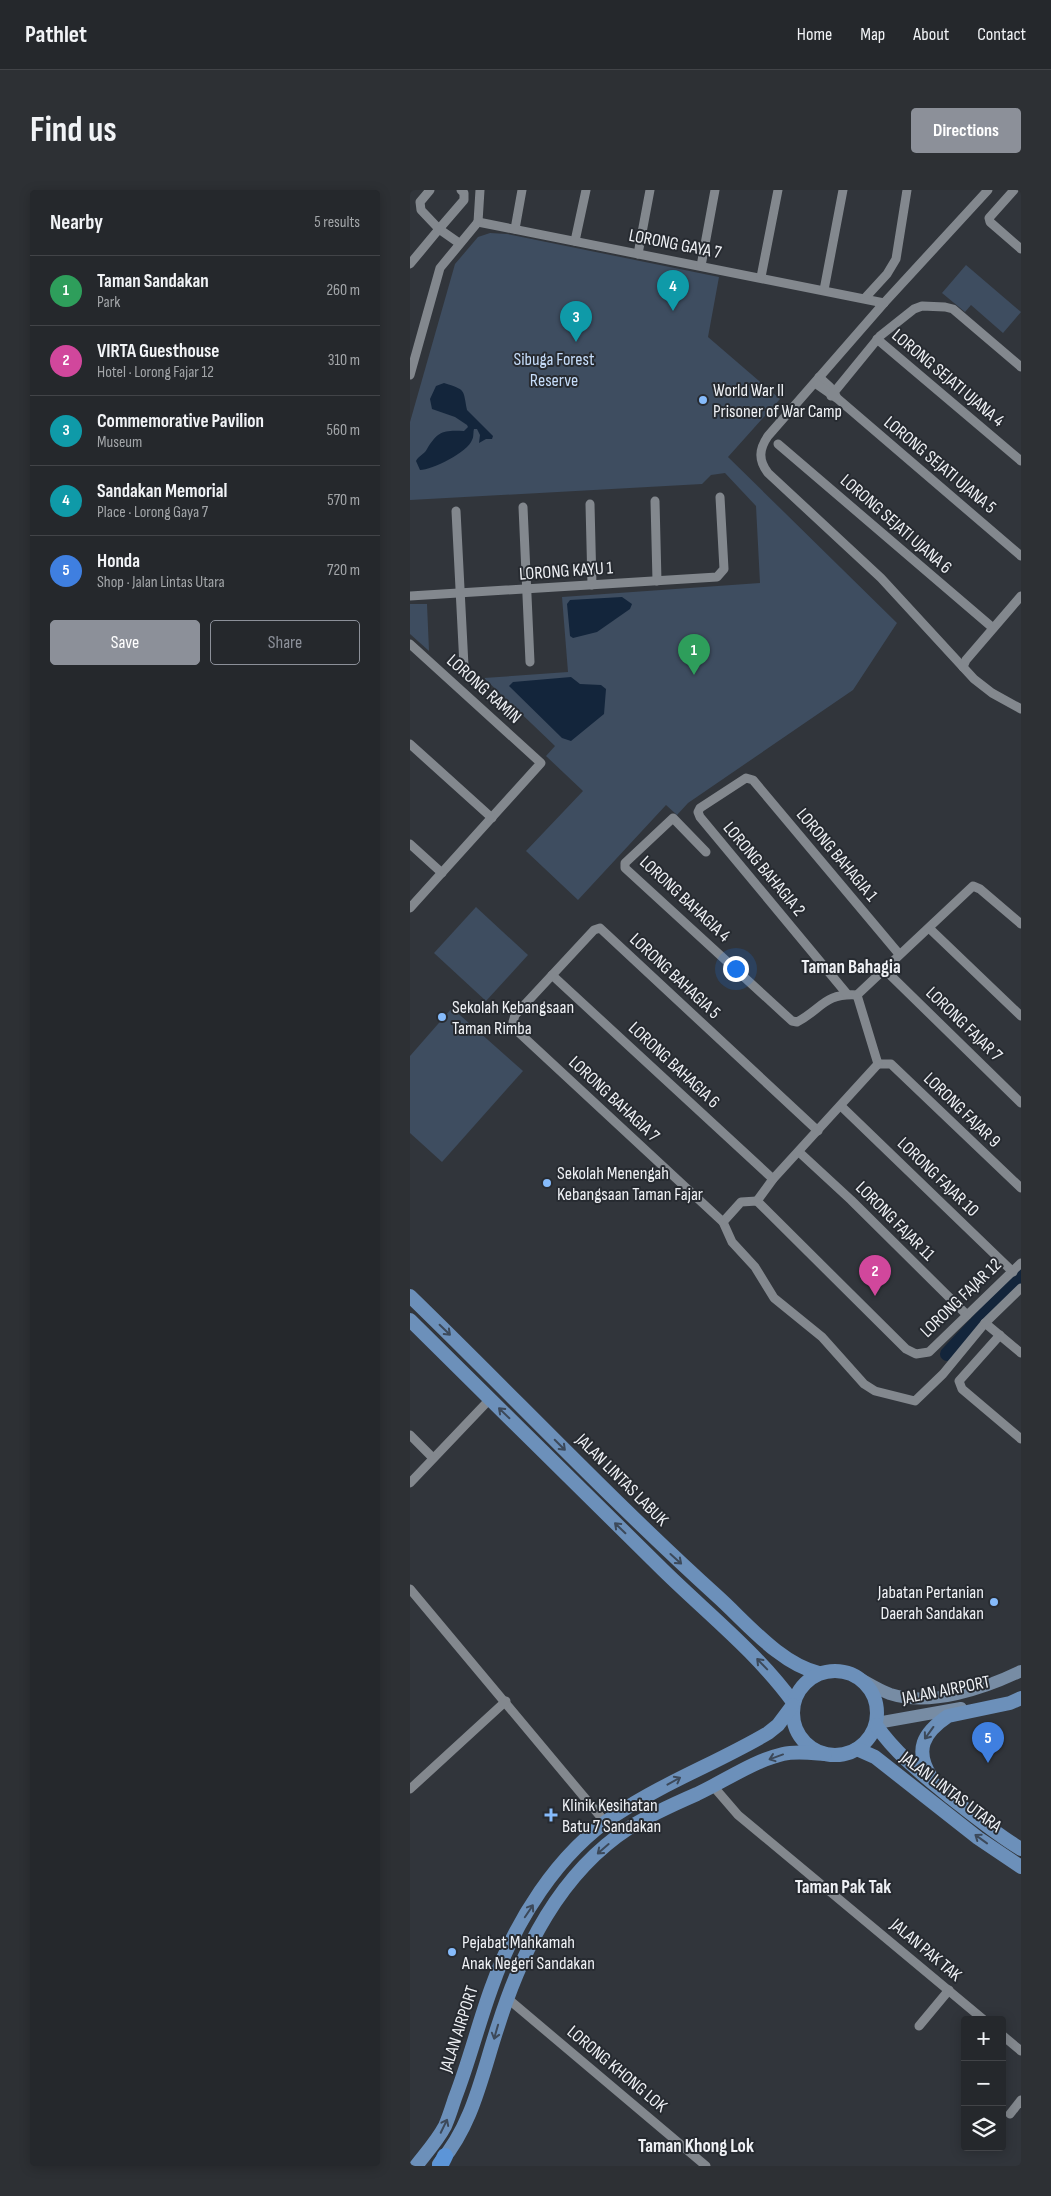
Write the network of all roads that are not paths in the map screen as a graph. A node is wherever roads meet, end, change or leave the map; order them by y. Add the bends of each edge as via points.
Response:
1 (430, 190) edge
2 (462, 190) edge
3 (480, 190) edge
4 (522, 190) edge
5 (586, 190) edge
6 (650, 190) edge
7 (715, 190) edge
8 (778, 190) edge
9 (843, 190) edge
10 (907, 190) edge
11 (988, 190) edge
12 (1010, 192) edge
13 (478, 222) junction
14 (439, 229) junction
15 (515, 229) junction
16 (575, 241) junction
17 (459, 243) junction
18 (1021, 249) edge
19 (638, 254) junction
20 (410, 264) edge
21 (701, 266) junction
22 (761, 278) junction
23 (824, 290) junction
24 (865, 298) junction
25 (884, 303) junction
26 (877, 339) junction
27 (1021, 367) edge
28 (410, 375) edge
29 (817, 380) junction
30 (834, 395) junction
31 (778, 444) dead end
32 (1021, 461) edge
33 (720, 497) dead end
34 (655, 501) dead end
35 (590, 504) dead end
36 (523, 507) dead end
37 (456, 511) dead end
38 (1021, 556) edge
39 (657, 581) junction
40 (592, 585) junction
41 (527, 589) junction
42 (460, 594) junction
43 (410, 596) edge
44 (1021, 596) edge
45 (993, 628) junction
46 (410, 644) edge
47 (946, 649) junction
48 (972, 653) junction
49 (530, 662) dead end
50 (464, 666) dead end
51 (963, 667) junction
52 (974, 679) junction
53 (1021, 709) edge
54 (410, 744) edge
55 (750, 778) joint
56 (492, 818) junction
57 (410, 844) edge
58 (706, 852) dead end
59 (442, 873) junction
60 (410, 908) edge
61 (1021, 924) edge
62 (929, 928) junction
63 (899, 954) junction
64 (884, 969) junction
65 (552, 975) junction
66 (847, 994) junction
67 (857, 995) junction
68 (515, 1015) joint
69 (1021, 1016) edge
70 (878, 1064) junction
71 (1021, 1103) edge
72 (841, 1106) junction
73 (818, 1131) junction
74 (799, 1152) junction
75 (773, 1179) junction
76 (1021, 1188) edge
77 (757, 1201) junction
78 (723, 1222) junction
79 (1021, 1263) edge
80 (1013, 1272) junction
81 (1021, 1288) edge
82 (410, 1296) edge
83 (967, 1315) junction
84 (410, 1320) edge
85 (985, 1323) junction
86 (1000, 1335) junction
87 (1021, 1353) edge
88 (490, 1399) junction
89 (410, 1435) edge
90 (1021, 1439) edge
91 (434, 1458) junction
92 (410, 1483) edge
93 (410, 1589) edge
94 (1020, 1671) edge
95 (819, 1673) junction
96 (859, 1678) junction
97 (1021, 1692) edge
98 (1021, 1698) edge
99 (506, 1701) junction
100 (793, 1704) junction
101 (876, 1724) junction
102 (857, 1749) junction
103 (824, 1754) junction
104 (713, 1786) junction
105 (936, 1786) junction
106 (410, 1789) edge
107 (605, 1822) junction
108 (1021, 1849) edge
109 (1021, 1867) edge
110 (949, 1990) junction
111 (507, 1998) junction
112 (979, 2016) edge
113 (919, 2026) dead end
114 (1006, 2038) edge
115 (1021, 2051) edge
116 (1021, 2100) edge
117 (1010, 2114) dead end
118 (441, 2163) edge
119 (416, 2166) edge
120 (706, 2166) edge

1 - 14 street via 420,202 421,210
2 - 14 street via 464,200
3 - 13 street
4 - 15 street
5 - 16 street
6 - 19 street
7 - 21 street
8 - 22 street
9 - 23 street
10 - 24 street via 896,259
11 - 25 street
12 - 18 street via 989,218
13 - 15 street, LORONG GAYA 7
13 - 17 street
14 - 17 street
14 - 20 street
15 - 16 street, LORONG GAYA 7
16 - 19 street, LORONG GAYA 7
17 - 28 street via 440,268
19 - 21 street, LORONG GAYA 7
21 - 22 street, LORONG GAYA 7
22 - 23 street, LORONG GAYA 7
23 - 24 street, LORONG GAYA 7
24 - 25 street, LORONG GAYA 7
25 - 29 street
26 - 27 street via 918,307 949,307
26 - 30 street
26 - 32 street, LORONG SEJATI UJANA 4
29 - 30 street, LORONG SEJATI UJANA 5
29 - 47 street via 764,442 760,455 764,468 881,578
30 - 38 street, LORONG SEJATI UJANA 5
31 - 45 street, LORONG SEJATI UJANA 6
33 - 39 street, LORONG KAYU 1 via 722,574 718,577
34 - 39 street
35 - 40 street
36 - 41 street
37 - 42 street
39 - 40 street, LORONG KAYU 1
40 - 41 street, LORONG KAYU 1
41 - 42 street, LORONG KAYU 1
41 - 49 street
42 - 43 street, LORONG KAYU 1
42 - 50 street
44 - 45 street
45 - 48 street
46 - 56 street, LORONG RAMIN via 541,764
47 - 48 street
47 - 51 street
48 - 51 street
48 - 52 street via 970,662
51 - 52 street
52 - 53 street
54 - 56 street
55 - 63 street, LORONG BAHAGIA 1
55 - 66 street, LORONG BAHAGIA 2 via 698,812
56 - 59 street
57 - 59 street
58 - 66 street, LORONG BAHAGIA 4 via 673,818 626,863 625,868 792,1021 801,1020 828,998
59 - 60 street
61 - 62 street via 973,886
62 - 63 street
62 - 69 street
63 - 64 street
64 - 67 street
64 - 71 street, LORONG FAJAR 7
65 - 68 street, LORONG BAHAGIA 5
65 - 73 street, LORONG BAHAGIA 5 via 594,930 600,928
65 - 75 street, LORONG BAHAGIA 6
66 - 67 street
67 - 70 street
68 - 78 street, LORONG BAHAGIA 7 via 515,1029
70 - 72 street
70 - 76 street, LORONG FAJAR 9 via 891,1064
72 - 73 street
72 - 80 street, LORONG FAJAR 10
73 - 74 street
74 - 75 street
74 - 83 street, LORONG FAJAR 11
75 - 77 street
77 - 78 street via 742,1202
77 - 83 street, LORONG FAJAR 12 via 906,1349 916,1354 929,1352
78 - 85 street via 732,1242 755,1267 774,1298 822,1337 864,1384 875,1391 915,1401 943,1374
79 - 80 street, LORONG FAJAR 12
80 - 83 street, LORONG FAJAR 12
81 - 85 street
82 -> 95 main road, JALAN LINTAS LABUK via 669,1553 781,1655 806,1670
84 - 88 main road, JALAN LINTAS LABUK
85 - 86 street
86 - 87 street
86 - 90 street via 959,1381 962,1389
88 - 91 street
100 -> 88 main road, JALAN LINTAS LABUK via 745,1647
89 - 91 street
91 - 92 street
93 - 99 street
94 - 96 main road, JALAN AIRPORT via 949,1696 922,1698 890,1694
95 - 96 main road via 833,1670
95 - 100 main road via 800,1688
96 - 101 main road via 874,1697
97 - 101 main road, JALAN AIRPORT via 986,1704
98 -> 105 main road via 948,1716 932,1729 925,1738 921,1754
99 - 106 street
99 - 107 street
100 - 103 main road via 792,1718 796,1730 808,1745
107 -> 100 main road, JALAN AIRPORT via 664,1786 768,1733
101 - 102 main road
101 - 105 main road, JALAN LINTAS UTARA via 901,1755
102 - 103 main road via 841,1754
109 -> 102 main road, JALAN LINTAS UTARA via 978,1838 875,1757
103 -> 104 main road, JALAN AIRPORT via 784,1754
104 - 110 street, JALAN PAK TAK via 738,1815
104 -> 111 main road, JALAN AIRPORT via 629,1828 570,1881 545,1918
105 - 108 main road, JALAN LINTAS UTARA
119 -> 107 main road, JALAN AIRPORT via 445,2125 491,1990 514,1934 555,1873
110 - 112 street, JALAN PAK TAK
110 - 113 street
111 -> 118 main road, JALAN AIRPORT via 475,2100 457,2141
111 - 120 street, LORONG KHONG LOK
114 - 115 street
116 - 117 street

